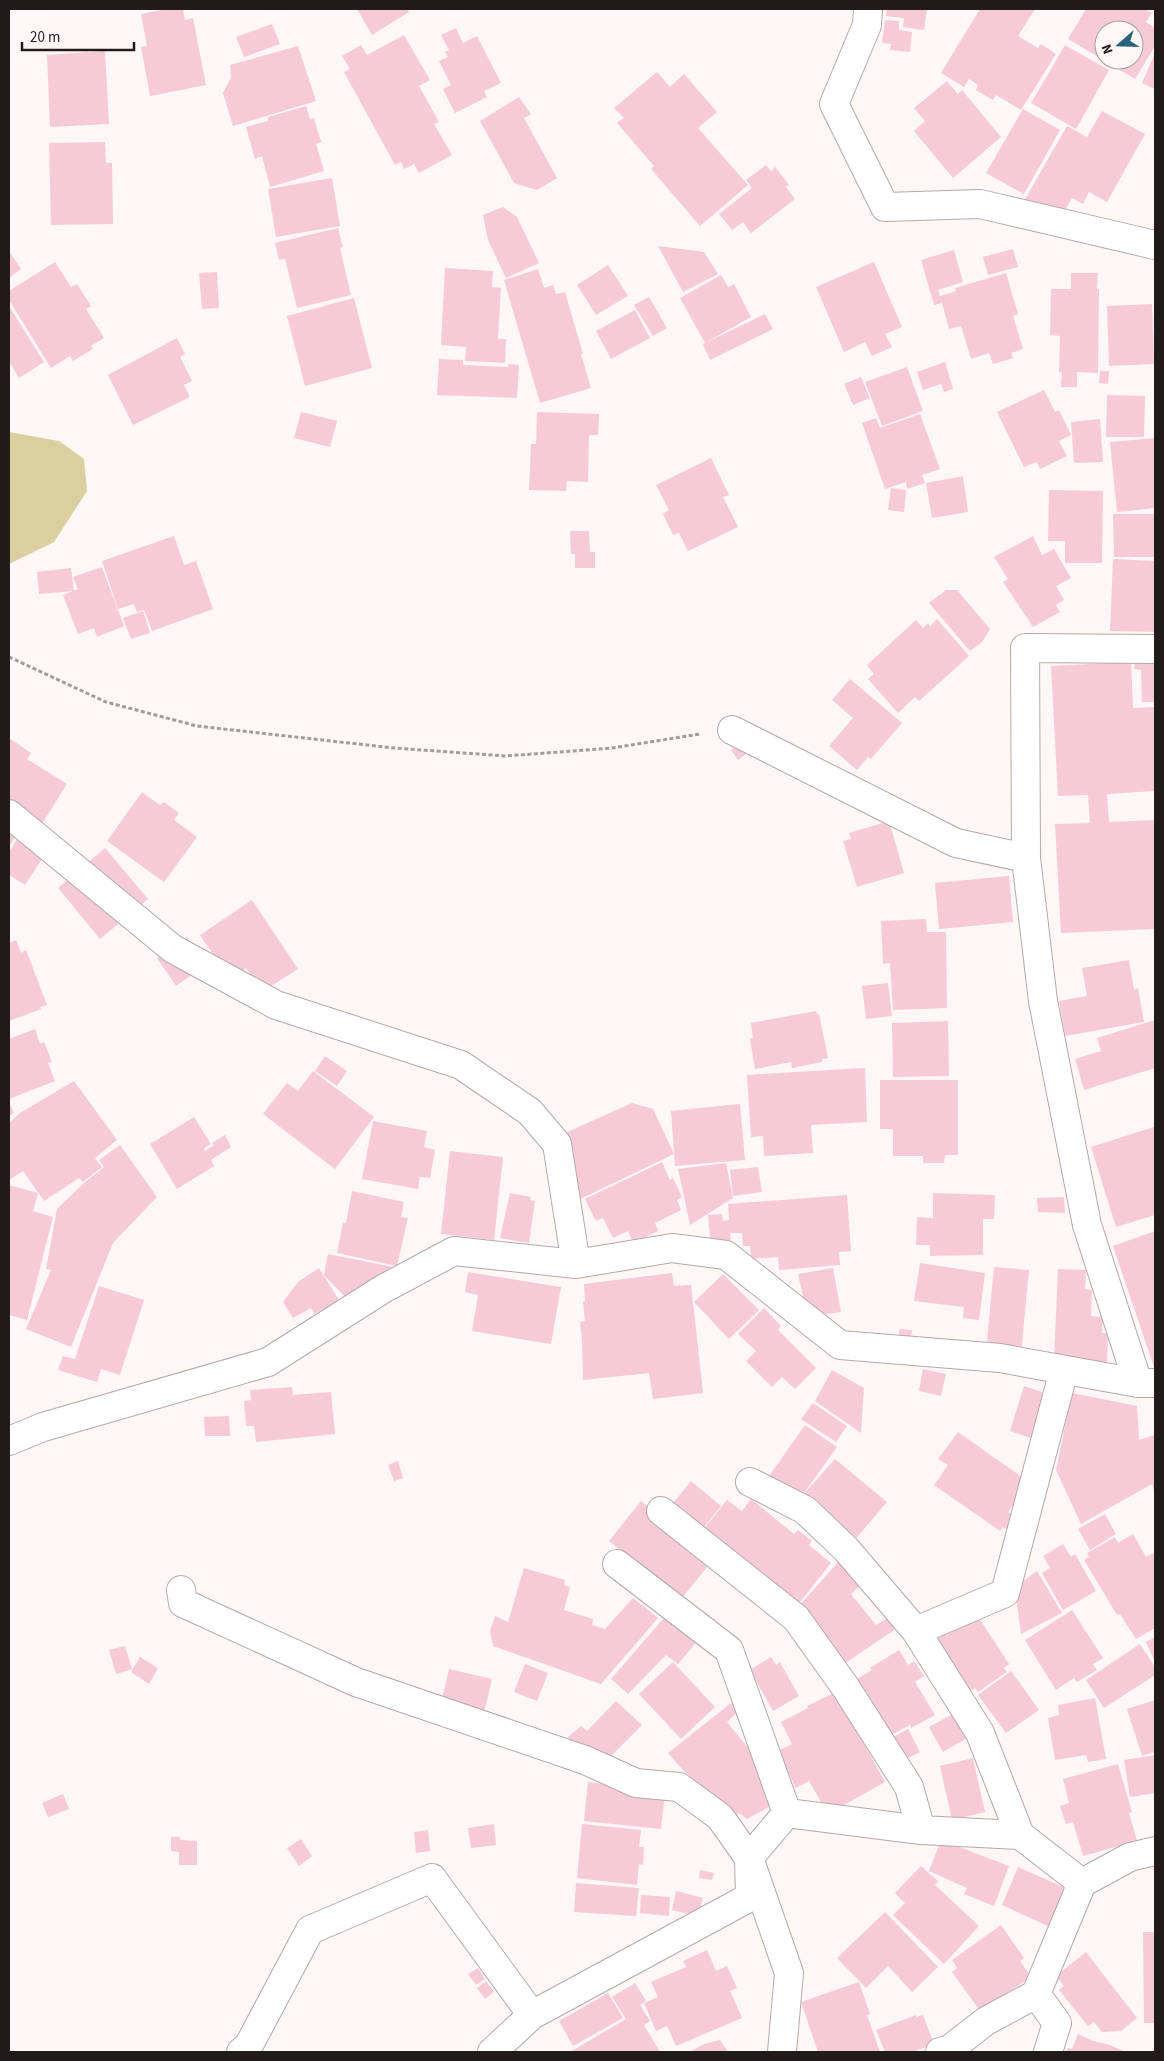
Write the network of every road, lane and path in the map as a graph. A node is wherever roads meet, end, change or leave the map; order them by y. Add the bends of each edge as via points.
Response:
1 (868, 9) edge
2 (1155, 245) edge
3 (1155, 648) edge
4 (9, 657) edge
5 (732, 730) joint
6 (9, 814) edge
7 (1026, 858) junction
8 (576, 1264) junction
9 (1064, 1370) junction
10 (1147, 1383) edge
11 (9, 1441) edge
12 (750, 1482) dead end
13 (661, 1511) dead end
14 (617, 1564) dead end
15 (181, 1590) dead end
16 (916, 1631) junction
17 (788, 1813) junction
18 (921, 1830) junction
19 (1020, 1835) junction
20 (1155, 1851) edge
21 (749, 1858) junction
22 (1082, 1883) junction
23 (1036, 1994) junction
24 (532, 2015) junction
25 (241, 2052) edge
26 (492, 2052) edge
27 (782, 2052) edge
28 (940, 2052) edge
29 (1048, 2052) edge

1 - 2 street via 866,25 834,104 886,207 980,204
3 - 7 street via 1025,648
4 - 5 path via 106,702 198,726 394,748 506,756 612,748
5 - 7 street via 956,843
6 - 8 street via 173,949 276,1005 461,1066 530,1112 557,1144
7 - 10 street via 1043,1001 1087,1225
8 - 9 street via 672,1248 726,1255 840,1345 1000,1358
8 - 11 street via 454,1251 382,1289 268,1362 43,1428
9 - 10 street
9 - 16 street via 1005,1593
12 - 16 street via 805,1510 846,1549
13 - 18 street via 796,1618 846,1688 909,1787
14 - 17 street via 729,1650
15 - 21 street via 183,1603 356,1682 585,1760 636,1783 679,1787 720,1817
16 - 19 street via 980,1733
17 - 18 street
17 - 21 street
18 - 19 street
19 - 22 street
20 - 22 street via 1130,1857
21 - 24 street via 750,1897
21 - 27 street via 789,1973
22 - 23 street
23 - 28 street via 986,2021 950,2049
23 - 29 street via 1056,2023
24 - 25 street via 432,1878 310,1930 249,2045
24 - 26 street

